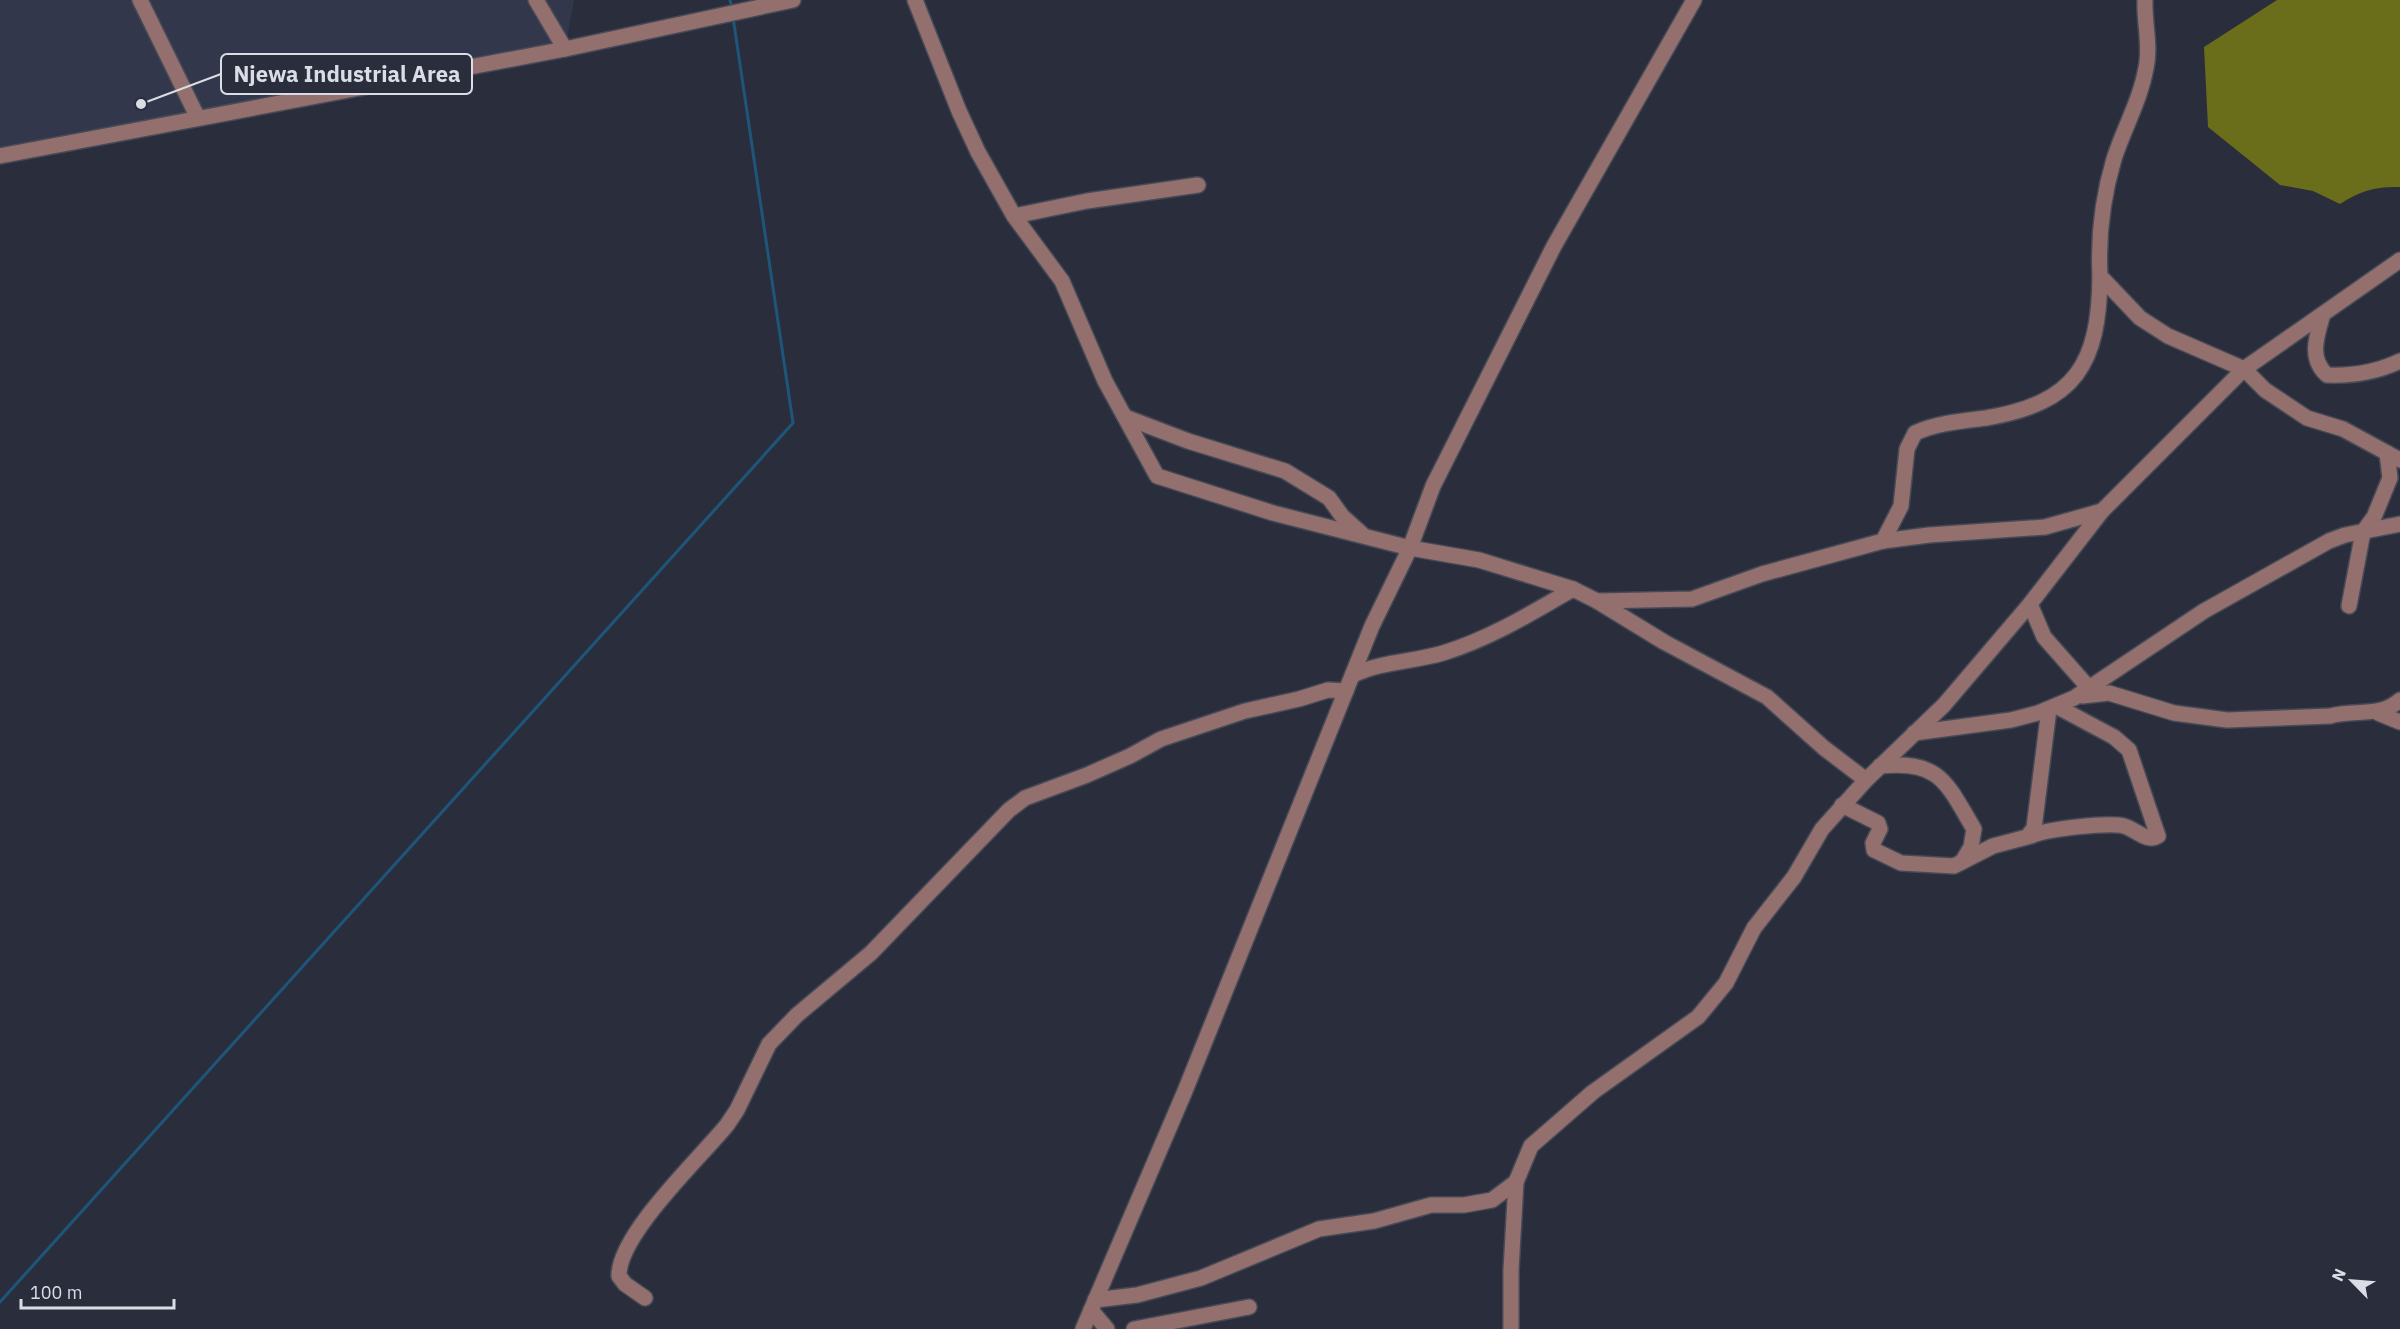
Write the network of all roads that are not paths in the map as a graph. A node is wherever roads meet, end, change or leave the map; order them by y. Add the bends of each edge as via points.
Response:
1 (140, 0) edge
2 (536, 0) edge
3 (793, 0) edge
4 (915, 0) edge
5 (1694, 0) edge
6 (2145, 0) edge
7 (565, 49) junction
8 (198, 118) junction
9 (0, 156) edge
10 (1198, 184) dead end
11 (1014, 216) junction
12 (2400, 260) edge
13 (2100, 276) junction
14 (2323, 314) junction
15 (2400, 361) edge
16 (2244, 369) junction
17 (1125, 417) junction
18 (2394, 456) edge
19 (2102, 511) junction
20 (2400, 524) edge
21 (2363, 532) junction
22 (1365, 536) junction
23 (1883, 541) junction
24 (1410, 548) junction
25 (1573, 589) junction
26 (1598, 601) junction
27 (2030, 604) junction
28 (2349, 606) dead end
29 (1353, 675) junction
30 (2089, 688) junction
31 (1346, 692) junction
32 (2074, 698) junction
33 (2400, 700) edge
34 (2052, 707) junction
35 (2378, 713) junction
36 (2400, 722) edge
37 (1914, 733) junction
38 (1880, 766) junction
39 (1866, 780) junction
40 (1842, 805) junction
41 (2031, 836) junction
42 (1962, 862) junction
43 (1516, 1182) junction
44 (645, 1298) dead end
45 (1093, 1305) junction
46 (1249, 1308) dead end
47 (1083, 1329) edge
48 (1107, 1329) edge
49 (1134, 1329) edge
50 (1511, 1329) edge

1 - 8 street
2 - 7 street
3 - 7 street
4 - 11 street via 959,111
5 - 24 street via 1594,172 1510,329 1433,486
6 - 13 street via 2147,67 2132,119 2114,158 2107,189
7 - 8 street
8 - 9 street
10 - 11 street
11 - 17 street via 1062,281 1105,381
12 - 14 street
13 - 16 street via 2140,318 2168,336
13 - 23 street via 2094,337 2084,363 2065,387 2041,404 1915,433 1907,449 1900,506
14 - 15 street via 2315,356 2319,368 2327,375 2349,376
14 - 16 street
16 - 18 street via 2285,405
16 - 19 street
17 - 22 street via 1285,471 1329,498
17 - 22 street via 1157,476 1273,513
18 - 21 street via 2374,518
19 - 23 street via 2045,527
19 - 27 street
20 - 21 street
21 - 28 street
21 - 30 street via 2330,541 2204,610
22 - 24 street
23 - 26 street via 1762,573 1692,599
24 - 25 street via 1479,560
24 - 29 street
25 - 26 street
25 - 29 street via 1473,643 1416,660 1371,666
26 - 39 street via 1664,642 1767,697
27 - 30 street via 2044,637
27 - 37 street via 1944,705
29 - 31 street
30 - 32 street
31 - 44 street via 1328,690 1245,711 1161,739 1087,776 1025,798 1009,810 871,953 769,1044 727,1125 653,1209 623,1254 619,1276
31 - 45 street via 1185,1091
32 - 34 street
32 - 35 street via 2109,693 2174,713 2227,720
33 - 35 street via 2391,709
34 - 37 street via 2011,720
34 - 41 street
34 - 41 street via 2114,737 2129,750 2158,836 2149,838 2117,825 2050,830
35 - 36 street
37 - 38 street
38 - 39 street
38 - 42 street via 1924,766 1938,775 1974,829 1971,847
39 - 40 street
40 - 42 street via 1880,826 1873,847 1877,853 1901,863 1947,867
40 - 43 street via 1754,928 1726,983 1710,1002 1683,1028 1570,1110 1532,1146
41 - 42 street via 1993,846
43 - 45 street via 1492,1200 1431,1205 1374,1221 1320,1229 1201,1278
43 - 50 street via 1510,1270
45 - 47 street
45 - 48 street
46 - 49 street

